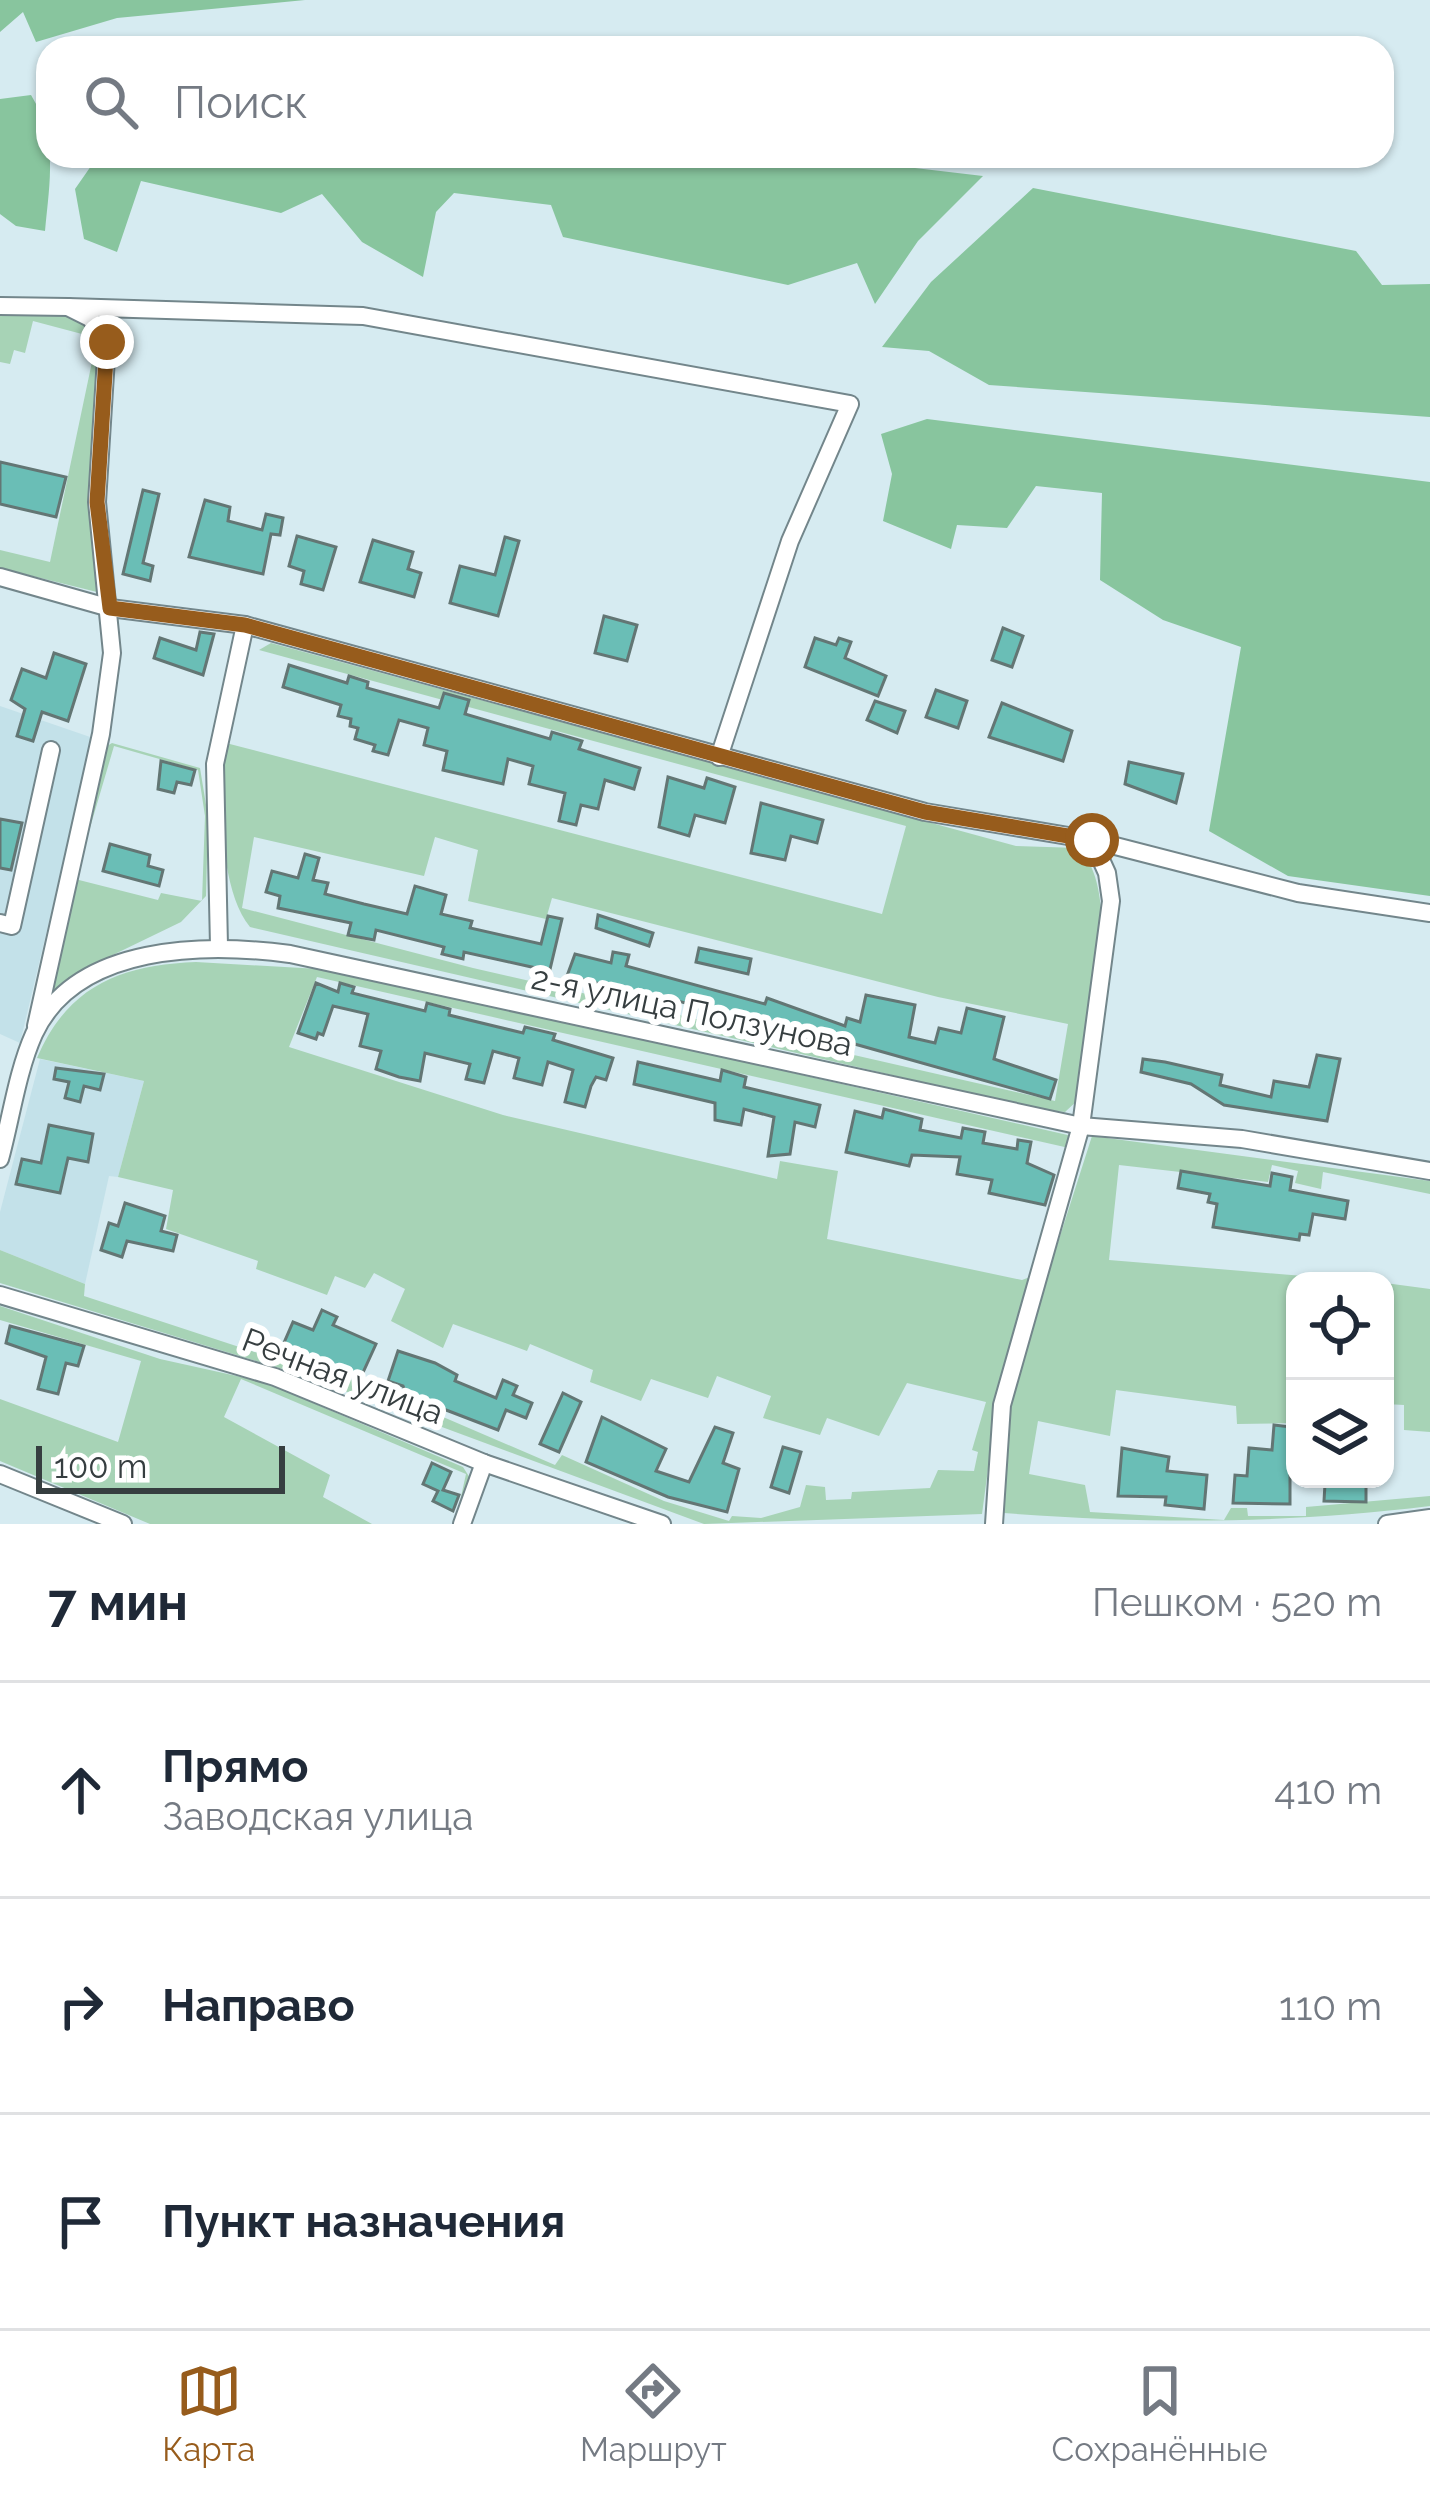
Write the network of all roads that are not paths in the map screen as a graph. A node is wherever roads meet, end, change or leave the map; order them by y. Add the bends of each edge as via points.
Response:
1 (0, 306) edge
2 (68, 307) junction
3 (0, 577) edge
4 (110, 608) junction
5 (245, 625) junction
6 (51, 751) dead end
7 (719, 757) junction
8 (1092, 840) junction
9 (1430, 913) edge
10 (0, 923) edge
11 (219, 946) junction
12 (34, 1033) junction
13 (1082, 1126) junction
14 (0, 1159) edge
15 (1430, 1171) edge
16 (0, 1295) edge
17 (484, 1462) junction
18 (0, 1474) edge
19 (1430, 1518) edge
20 (123, 1524) edge
21 (461, 1524) edge
22 (662, 1524) edge
23 (994, 1524) edge
24 (1388, 1524) edge

1 - 2 street
2 - 4 street via 90,318 107,342 97,502
2 - 7 street via 364,316 850,404 790,541
3 - 4 street
4 - 5 street
4 - 12 street via 101,734
5 - 7 street
5 - 11 street via 214,764
6 - 10 street via 12,926
7 - 8 street via 925,812
8 - 9 street via 1298,892
8 - 13 street via 1111,901
11 - 12 street, 2-я улица Ползунова via 95,973
11 - 13 street, 2-я улица Ползунова via 290,954
12 - 14 street
13 - 15 street, 2-я улица Ползунова via 1242,1138
13 - 23 street via 1002,1405
16 - 17 street, Речная улица via 275,1377
17 - 21 street
17 - 22 street, Речная улица
18 - 20 street
19 - 24 street

